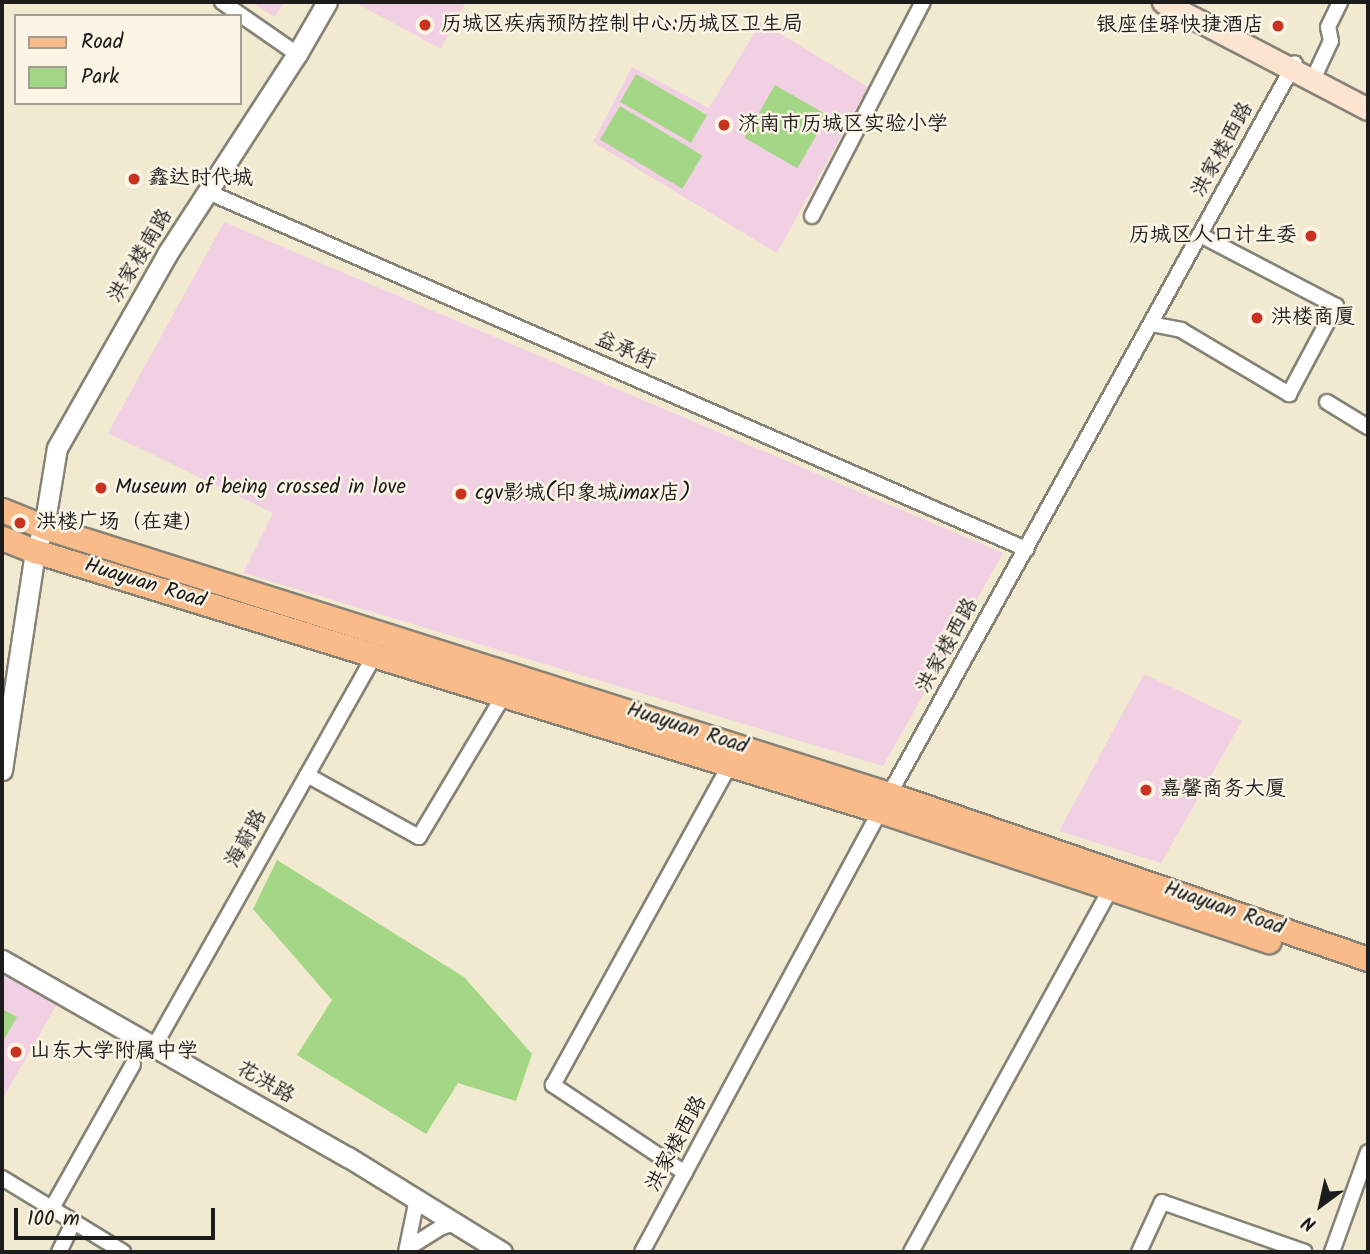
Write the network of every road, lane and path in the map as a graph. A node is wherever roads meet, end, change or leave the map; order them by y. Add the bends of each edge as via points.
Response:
1 (222, 2) edge
2 (327, 2) edge
3 (923, 2) edge
4 (1163, 2) edge
5 (1179, 2) edge
6 (1340, 2) edge
7 (239, 14) edge
8 (242, 16) edge
9 (297, 54) junction
10 (1294, 66) junction
11 (1316, 73) junction
12 (1368, 101) edge
13 (1368, 109) edge
14 (208, 192) junction
15 (811, 216) dead end
16 (1200, 234) junction
17 (1151, 324) junction
18 (1327, 402) dead end
19 (1368, 427) edge
20 (2, 510) edge
21 (44, 527) junction
22 (2, 538) edge
23 (1026, 549) junction
24 (34, 551) junction
25 (375, 654) junction
26 (510, 685) junction
27 (730, 765) junction
28 (2, 771) edge
29 (307, 775) junction
30 (885, 802) junction
31 (1115, 880) junction
32 (1368, 959) edge
33 (2, 960) edge
34 (1368, 974) edge
35 (155, 1045) junction
36 (133, 1064) dead end
37 (1368, 1152) edge
38 (685, 1173) junction
39 (2, 1178) edge
40 (417, 1199) junction
41 (52, 1208) junction
42 (74, 1221) junction
43 (454, 1223) junction
44 (407, 1250) edge
45 (59, 1252) edge
46 (122, 1252) edge
47 (502, 1252) edge
48 (642, 1252) edge
49 (911, 1252) edge
50 (1139, 1252) edge
51 (1305, 1252) edge
52 (1332, 1252) edge

1 - 7 street
2 - 9 street, 洪家楼南路
3 - 15 street
4 - 10 main road
5 - 10 main road
6 - 11 street via 1328,27 1331,41
8 - 9 street
9 - 14 street, 洪家楼南路
10 - 11 main road
10 - 13 main road
10 - 16 street, 洪家楼西路
11 - 12 main road
14 - 21 street, 洪家楼南路 via 167,254 57,448
14 - 23 street, 益承街
16 - 17 street, 洪家楼西路
16 - 17 street via 1336,306 1289,394 1181,330
17 - 23 street, 洪家楼西路
18 - 19 street
20 - 21 main road, Huayuan Road
21 - 24 street, 洪家楼南路
21 - 26 main road, Huayuan Road
22 - 24 main road, Huayuan Road
23 - 30 street, 洪家楼西路
24 - 25 main road, Huayuan Road
24 - 28 street, 洪家楼南路
25 - 26 main road, Huayuan Road
25 - 29 street, 海蔚路
26 - 27 main road, Huayuan Road
26 - 29 street via 419,837
26 - 30 main road, Huayuan Road
27 - 30 main road, Huayuan Road
27 - 38 street via 552,1085
29 - 35 street, 海蔚路
30 - 31 main road, Huayuan Road
30 - 38 street, 洪家楼西路
31 - 32 main road, Huayuan Road
31 - 34 main road, Huayuan Road
31 - 49 street
33 - 35 street, 花洪路
35 - 40 street, 花洪路
36 - 41 street
37 - 52 street
38 - 48 street, 洪家楼西路
39 - 41 street
40 - 43 street, 花洪路
40 - 44 street
41 - 42 street
42 - 45 street
42 - 46 street
43 - 44 street
43 - 47 street, 花洪路
50 - 51 street via 1162,1202

